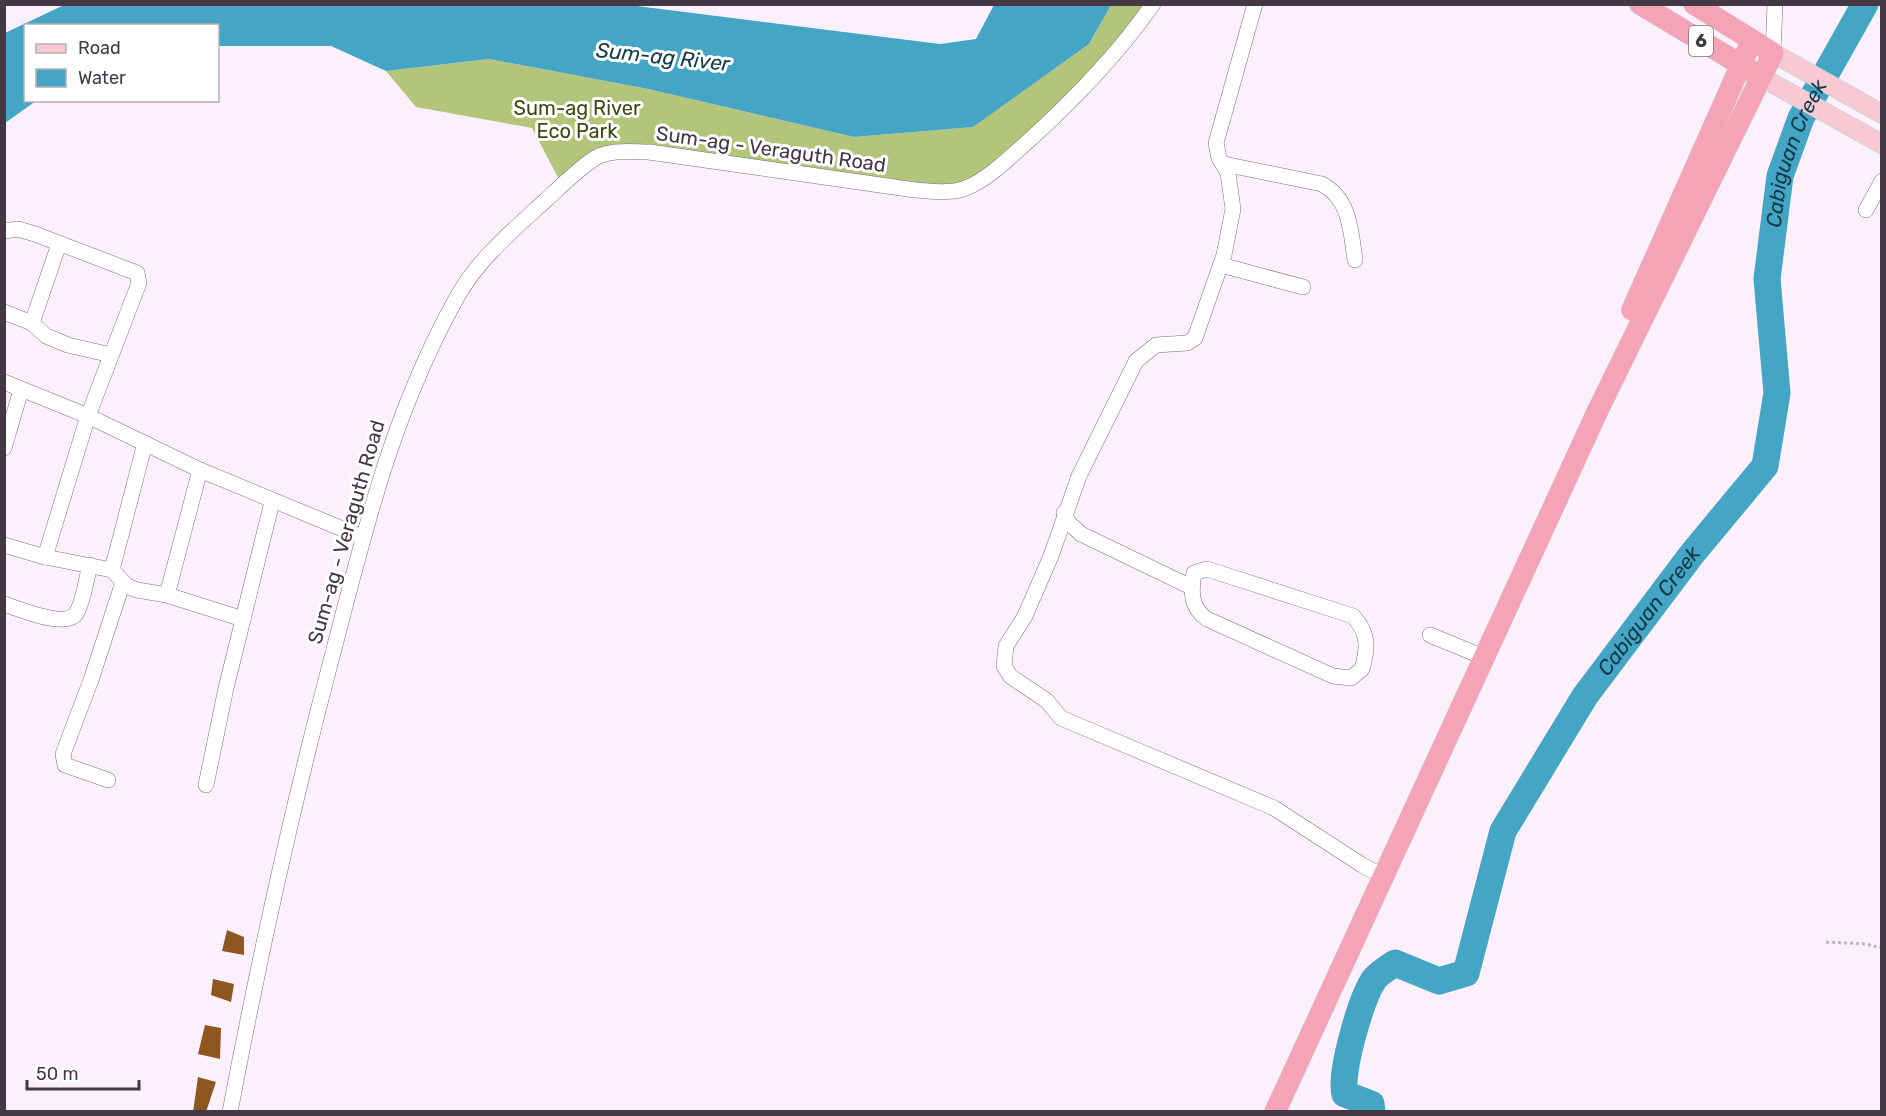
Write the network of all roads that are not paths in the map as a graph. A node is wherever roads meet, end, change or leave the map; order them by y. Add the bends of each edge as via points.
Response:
1 (1153, 4) edge
2 (1255, 4) edge
3 (1640, 4) edge
4 (1694, 4) edge
5 (1774, 11) edge
6 (1752, 40) junction
7 (1773, 53) junction
8 (1742, 66) junction
9 (1761, 78) junction
10 (1881, 114) edge
11 (1881, 144) edge
12 (1224, 164) junction
13 (1881, 182) edge
14 (1866, 210) dead end
15 (4, 231) edge
16 (59, 244) junction
17 (1354, 260) dead end
18 (1221, 265) junction
19 (1303, 287) dead end
20 (4, 312) edge
21 (32, 324) junction
22 (111, 355) junction
23 (4, 382) edge
24 (21, 390) junction
25 (88, 416) junction
26 (144, 443) junction
27 (4, 448) edge
28 (200, 470) junction
29 (272, 502) junction
30 (1064, 513) junction
31 (362, 537) junction
32 (4, 545) edge
33 (45, 557) junction
34 (90, 566) junction
35 (112, 570) junction
36 (123, 582) junction
37 (1191, 587) junction
38 (167, 596) junction
39 (4, 604) edge
40 (243, 620) junction
41 (1430, 635) dead end
42 (1481, 656) junction
43 (108, 780) dead end
44 (206, 785) dead end
45 (1380, 875) junction
46 (230, 1112) edge
47 (1263, 1112) edge
48 (1275, 1112) edge

1 - 31 street, Sum-ag - Veraguth Road via 1123,47 1086,88 1005,162 965,188 946,192 915,190 649,152 609,153 596,158 489,253 456,297 387,452
2 - 12 street via 1216,143
3 - 8 highway, 6
4 - 6 highway, 6
5 - 6 street
5 - 7 street
6 - 7 highway, 6
6 - 8 highway
7 - 9 highway
7 - 10 main road, 6
8 - 9 highway, 6
8 - 42 highway
9 - 11 main road, 6
9 - 42 highway
12 - 17 street via 1322,184 1335,191 1347,216
12 - 18 street via 1233,209
13 - 14 street
15 - 16 street via 18,229
16 - 21 street
16 - 22 street via 137,273 139,283
18 - 19 street
18 - 30 street via 1195,338 1186,343 1156,345 1136,361
20 - 21 street
21 - 22 street via 46,336 68,345
22 - 25 street
23 - 24 street
24 - 25 street
24 - 27 street
25 - 26 street
25 - 33 street
26 - 28 street
26 - 35 street
28 - 29 street
28 - 38 street
29 - 31 street
29 - 40 street
30 - 37 street via 1069,524 1081,534
30 - 45 street via 1051,556 1025,616 1006,646 1004,666 1010,676 1047,701 1061,718 1274,808
31 - 46 street, Sum-ag - Veraguth Road via 311,736
32 - 33 street
33 - 34 street
34 - 35 street
34 - 39 street via 78,611 70,618 57,620
35 - 36 street
36 - 38 street via 137,590
36 - 43 street via 63,754 65,765
37 - 37 street via 1198,613 1207,619 1333,676 1351,678 1362,669 1365,633 1348,613 1207,569 1194,573
38 - 40 street
40 - 44 street
41 - 42 street
42 - 45 highway
45 - 47 highway
45 - 48 highway

